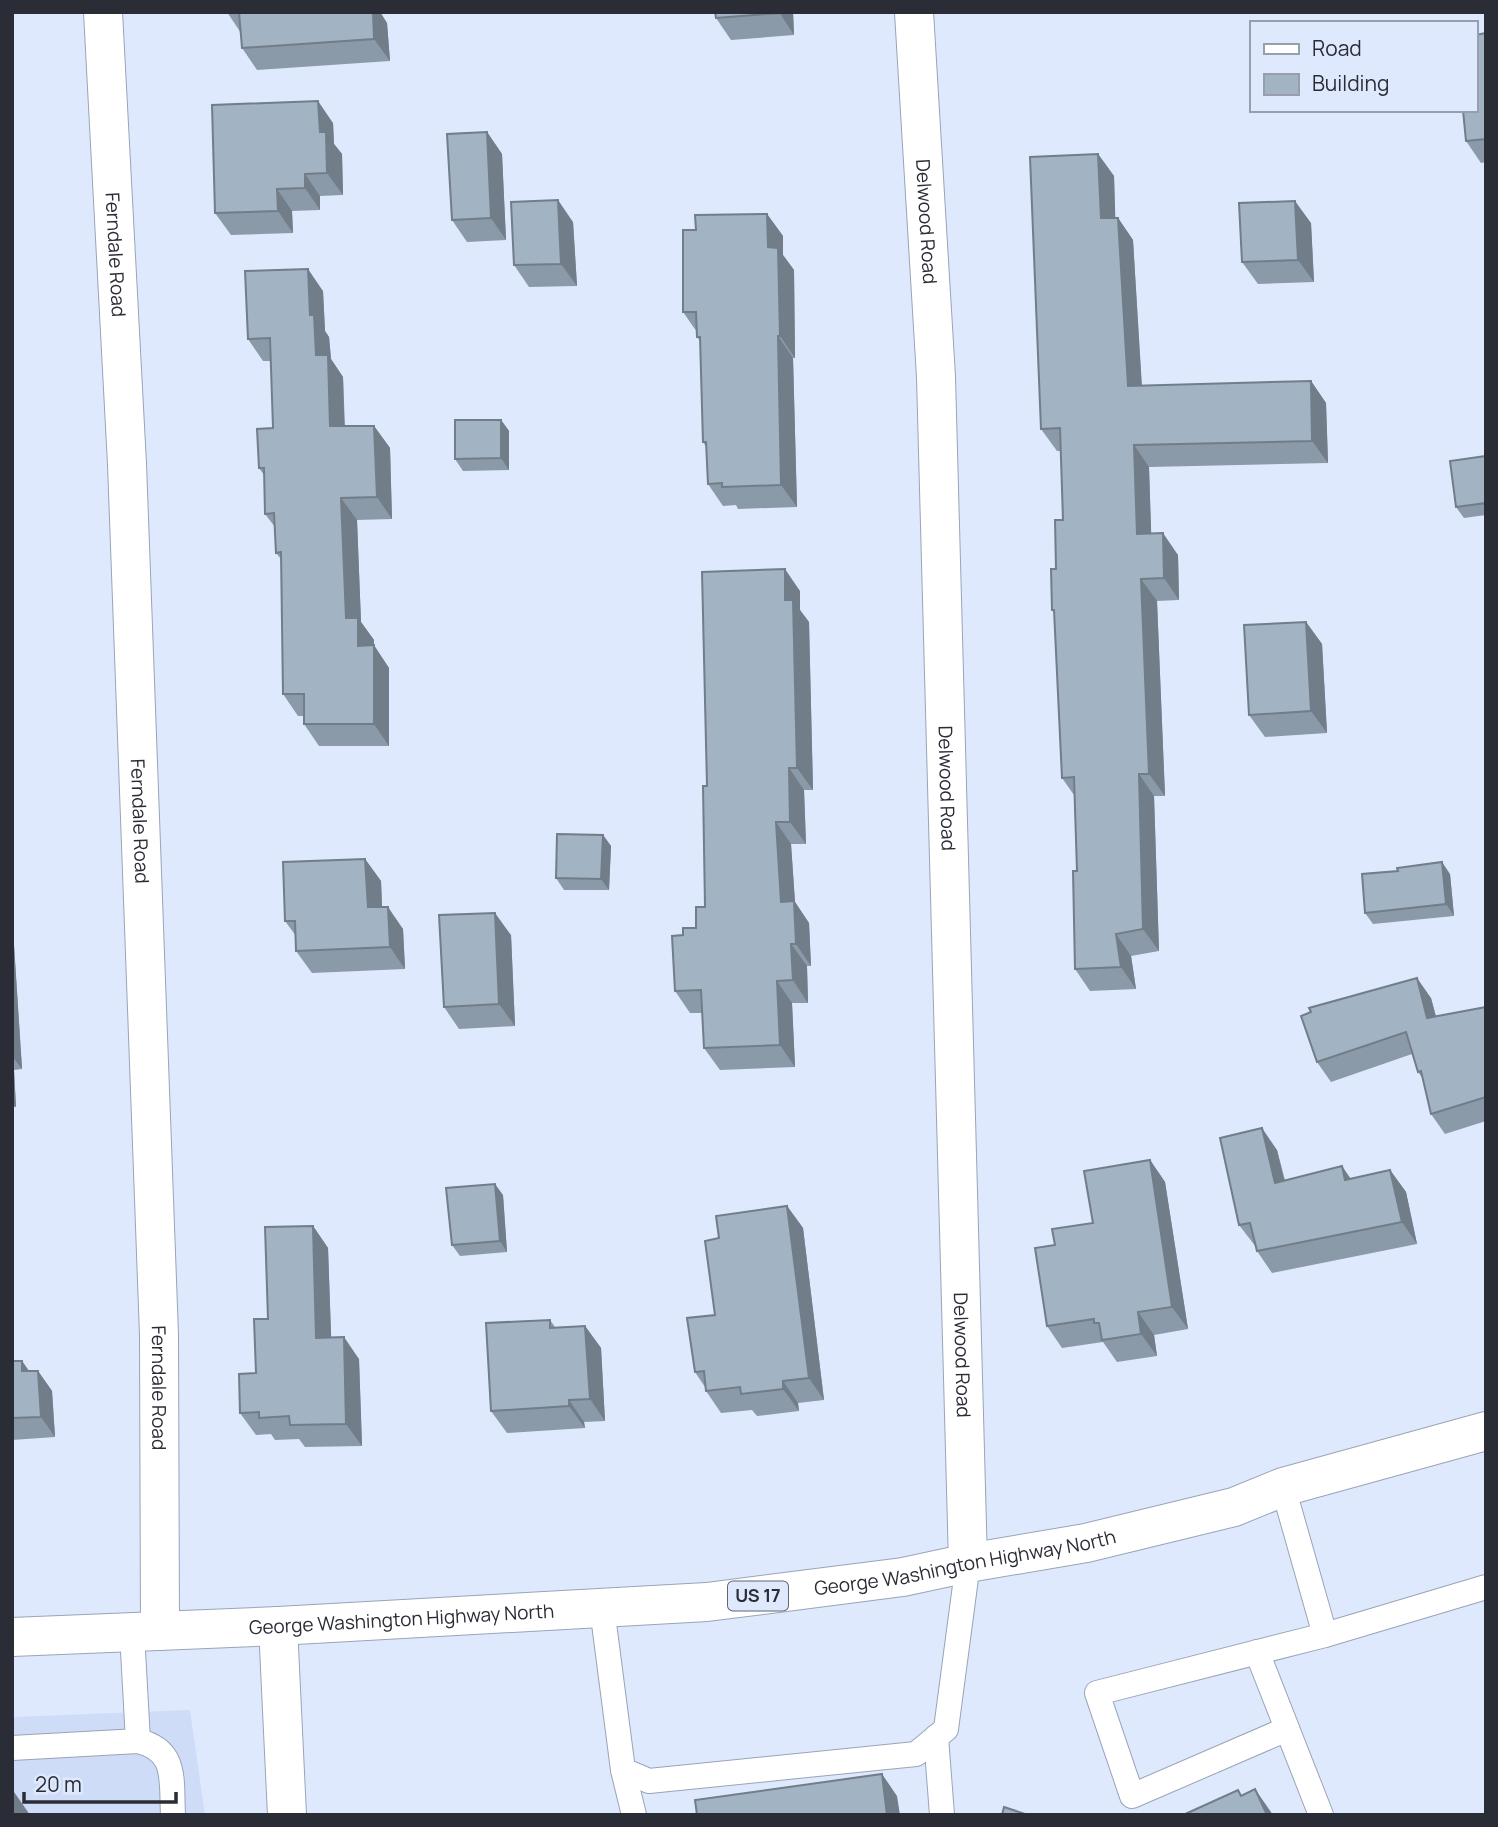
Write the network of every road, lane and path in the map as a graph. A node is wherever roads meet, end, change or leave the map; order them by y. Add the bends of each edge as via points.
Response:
1 (103, 12) edge
2 (914, 12) edge
3 (1486, 1431) edge
4 (1283, 1487) junction
5 (968, 1563) junction
6 (1486, 1587) edge
7 (602, 1608) junction
8 (278, 1626) junction
9 (146, 1632) junction
10 (1325, 1635) junction
11 (12, 1637) edge
12 (1257, 1653) junction
13 (1287, 1729) junction
14 (936, 1737) junction
15 (138, 1741) junction
16 (12, 1748) edge
17 (623, 1770) junction
18 (1135, 1805) edge
19 (173, 1815) edge
20 (287, 1815) edge
21 (634, 1815) edge
22 (942, 1815) edge
23 (1321, 1815) edge

1 - 9 street, Ferndale Road via 127,464 159,1335
2 - 5 street, Delwood Road via 936,377
3 - 4 street, George Washington Highway North / US 17
4 - 5 street, George Washington Highway North / US 17 via 1234,1507 1086,1544
4 - 10 lane
5 - 7 street, George Washington Highway North / US 17 via 903,1577 720,1601
5 - 14 lane via 946,1729
6 - 10 lane
7 - 8 street, George Washington Highway North / US 17
7 - 17 lane
8 - 9 street, George Washington Highway North / US 17
8 - 20 street
9 - 11 street, George Washington Highway North / US 17
9 - 15 lane
10 - 12 lane
12 - 13 lane
12 - 18 lane via 1097,1693
13 - 18 lane
13 - 23 lane
14 - 17 lane via 916,1754 649,1781
14 - 22 lane
15 - 16 lane
15 - 19 lane via 160,1749 167,1758
17 - 21 lane

